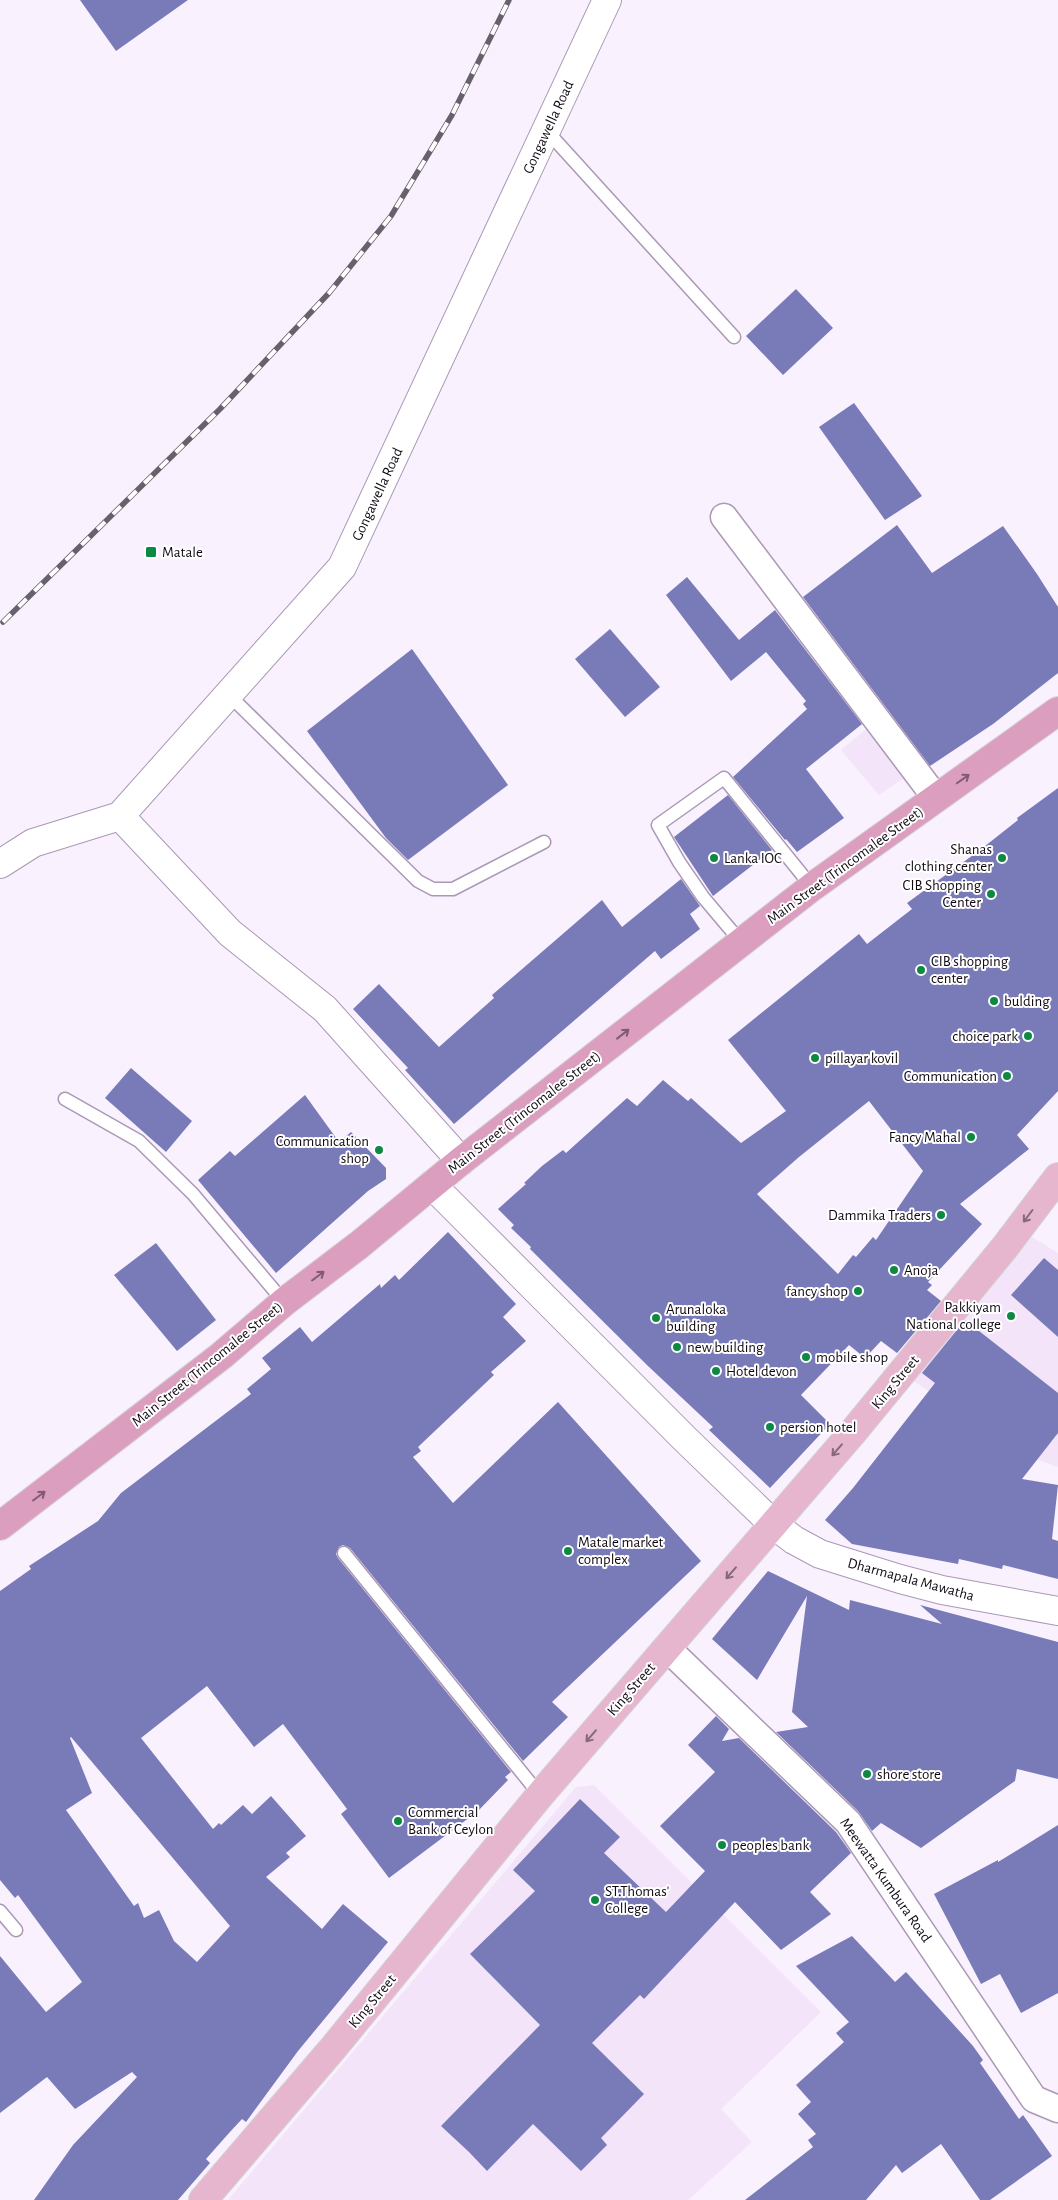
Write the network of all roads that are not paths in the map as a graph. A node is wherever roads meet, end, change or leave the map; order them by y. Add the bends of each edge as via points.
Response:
1 (607, 0) edge
2 (546, 130) junction
3 (734, 337) dead end
4 (724, 517) dead end
5 (228, 694) junction
6 (1058, 711) edge
7 (936, 798) junction
8 (120, 816) junction
9 (544, 842) dead end
10 (0, 864) edge
11 (812, 887) junction
12 (741, 942) junction
13 (66, 1098) dead end
14 (461, 1161) junction
15 (1058, 1178) edge
16 (432, 1185) junction
17 (284, 1302) junction
18 (772, 1524) junction
19 (0, 1526) edge
20 (344, 1553) dead end
21 (1058, 1611) edge
22 (667, 1648) junction
23 (540, 1795) junction
24 (0, 1911) edge
25 (16, 1930) dead end
26 (1058, 2110) edge
27 (203, 2200) edge

1 - 2 street, Gongawella Road
2 - 3 lane
2 - 5 street, Gongawella Road via 342,567
4 - 7 street
5 - 8 street, Gongawella Road
5 - 9 lane via 418,881 433,889 453,889
7 -> 6 highway, Main Street (Trincomalee Street)
7 - 11 highway, Main Street (Trincomalee Street)
8 - 10 street via 33,843
8 - 14 street via 230,933 325,1009
11 - 12 highway, Main Street (Trincomalee Street)
11 - 12 lane via 724,778 658,825 703,897
14 -> 12 highway, Main Street (Trincomalee Street)
13 - 17 lane via 140,1141 193,1194
14 - 16 highway, Main Street (Trincomalee Street)
15 -> 18 main road, King Street via 930,1340
17 -> 16 highway, Main Street (Trincomalee Street)
16 - 18 street, Dharmapala Mawatha
19 -> 17 highway, Main Street (Trincomalee Street) via 221,1356
18 - 21 street, Dharmapala Mawatha via 820,1554 900,1579
18 -> 22 main road, King Street
20 - 23 lane
22 -> 23 main road, King Street
22 - 26 street, Meewatta Kumbura Road via 848,1822 1034,2099
23 - 27 main road, King Street via 334,2047
24 - 25 lane

